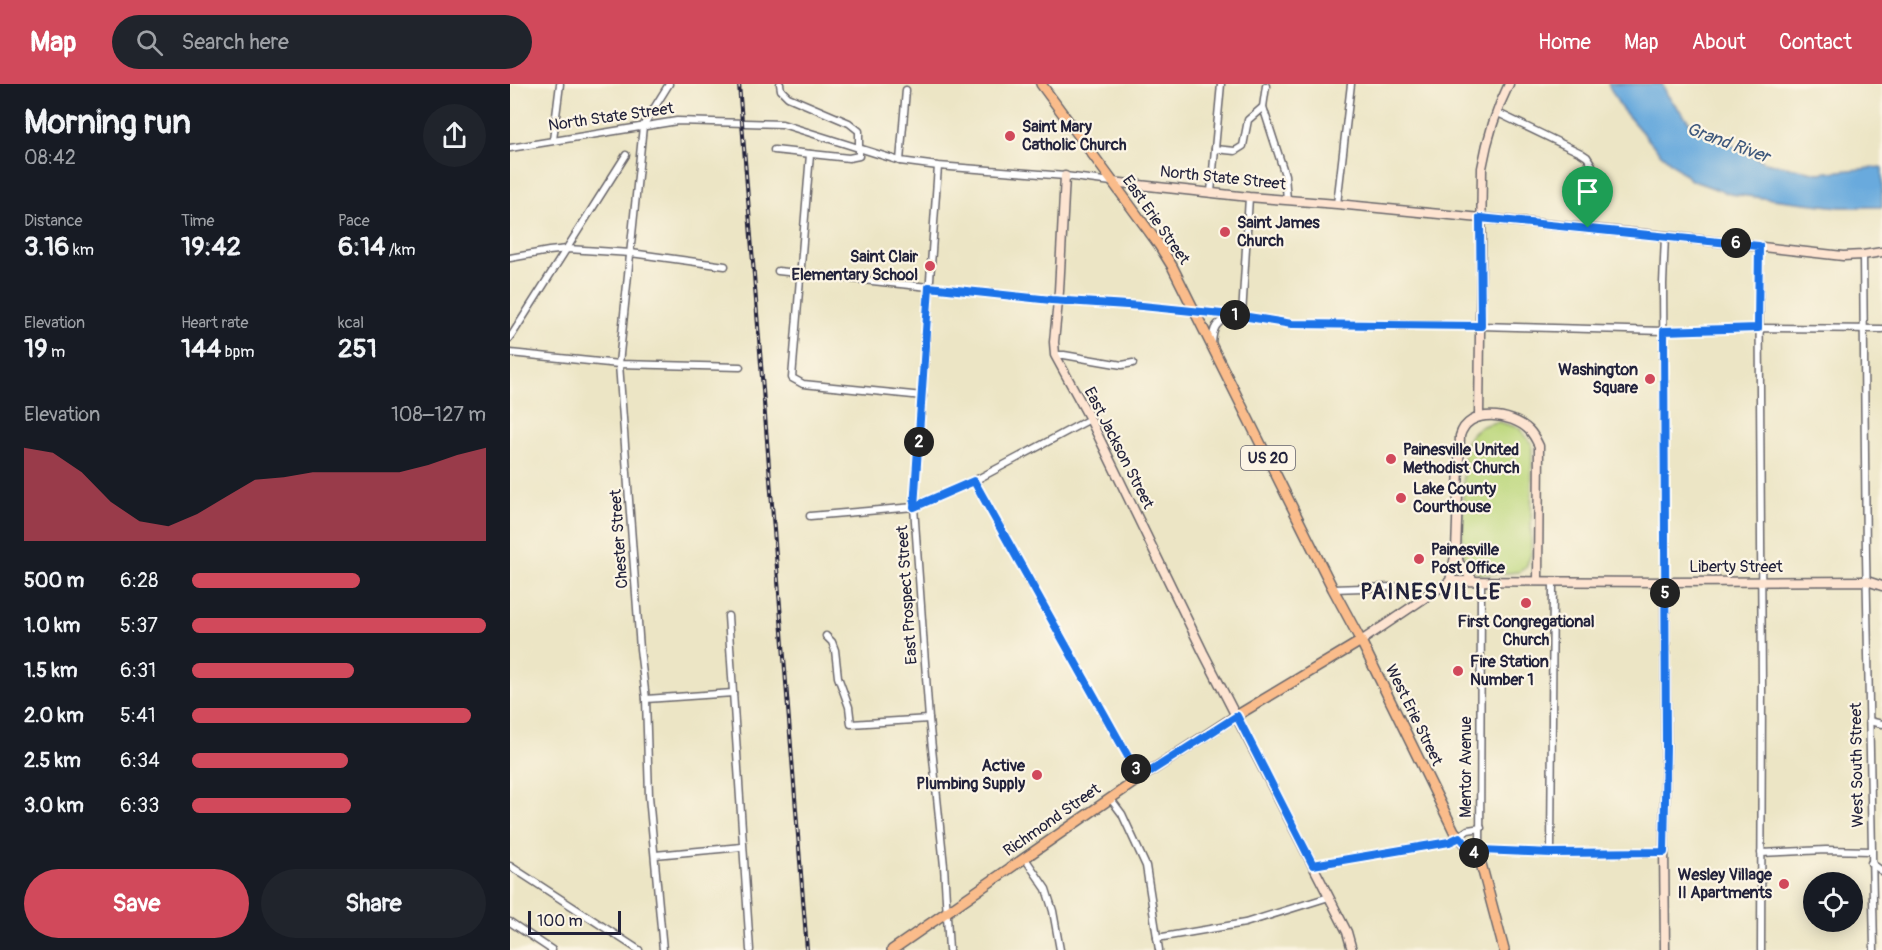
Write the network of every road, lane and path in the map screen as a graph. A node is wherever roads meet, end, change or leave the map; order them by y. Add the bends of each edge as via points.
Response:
1 (560, 84) edge
2 (669, 84) edge
3 (780, 84) edge
4 (1221, 84) edge
5 (1351, 84) edge
6 (1509, 84) edge
7 (1267, 85) edge
8 (1045, 87) edge
9 (906, 90) dead end
10 (1263, 107) junction
11 (1498, 113) junction
12 (643, 126) junction
13 (553, 140) junction
14 (858, 147) junction
15 (510, 148) edge
16 (1215, 149) junction
17 (774, 150) dead end
18 (810, 154) junction
19 (626, 155) dead end
20 (900, 161) junction
21 (938, 166) junction
22 (1065, 176) junction
23 (1112, 182) junction
24 (1211, 192) junction
25 (1249, 197) junction
26 (1287, 200) junction
27 (1337, 204) junction
28 (1480, 218) junction
29 (1588, 228) junction
30 (1665, 236) junction
31 (1759, 246) junction
32 (568, 249) junction
33 (1882, 252) edge
34 (631, 254) junction
35 (1863, 255) junction
36 (510, 258) edge
37 (725, 266) dead end
38 (778, 271) dead end
39 (800, 274) junction
40 (929, 287) junction
41 (1058, 299) junction
42 (1196, 312) junction
43 (1230, 315) junction
44 (1242, 316) junction
45 (1481, 326) junction
46 (1758, 328) junction
47 (1863, 329) junction
48 (1882, 329) edge
49 (1664, 331) junction
50 (510, 338) edge
51 (1212, 344) junction
52 (510, 353) edge
53 (1055, 355) junction
54 (1133, 363) dead end
55 (619, 364) junction
56 (740, 367) dead end
57 (923, 396) junction
58 (1479, 417) junction
59 (1090, 419) junction
60 (974, 481) junction
61 (914, 507) junction
62 (810, 516) dead end
63 (1456, 551) junction
64 (1538, 580) junction
65 (1867, 580) junction
66 (1450, 581) junction
67 (1477, 581) junction
68 (1553, 582) junction
69 (1665, 582) junction
70 (1761, 582) junction
71 (1882, 586) edge
72 (1333, 589) junction
73 (1434, 591) junction
74 (728, 616) dead end
75 (826, 636) dead end
76 (1361, 641) junction
77 (733, 693) junction
78 (646, 699) junction
79 (1237, 716) junction
80 (929, 719) junction
81 (1869, 721) junction
82 (1882, 724) edge
83 (1140, 778) junction
84 (1110, 798) junction
85 (1481, 828) junction
86 (1460, 837) junction
87 (742, 847) junction
88 (1871, 851) junction
89 (1664, 852) junction
90 (1551, 853) junction
91 (1761, 853) junction
92 (655, 855) junction
93 (1481, 855) junction
94 (1023, 857) junction
95 (1871, 863) junction
96 (1313, 865) junction
97 (510, 866) edge
98 (1882, 871) edge
99 (1329, 897) junction
100 (946, 914) junction
101 (510, 922) edge
102 (1157, 938) junction
103 (552, 950) edge
104 (639, 950) edge
105 (663, 950) edge
106 (750, 950) edge
107 (892, 950) edge
108 (949, 950) edge
109 (1060, 950) edge
110 (1159, 950) edge
111 (1352, 950) edge
112 (1504, 950) edge
113 (1665, 950) edge
114 (1761, 950) edge
115 (1874, 950) edge

1 - 13 street
2 - 12 street
3 - 14 street via 788,97 859,131
4 - 16 street
5 - 27 street
6 - 11 street
7 - 10 street
8 - 23 main road, East Erie Street / US 20
9 - 20 street
10 - 16 street via 1248,120 1244,146 1235,151
10 - 26 street via 1285,175
11 - 28 street via 1482,168
11 - 29 street via 1587,157 1592,165
12 - 13 street, North State Street
12 - 14 street, North State Street via 678,121 782,124
12 - 34 street, Chester Street
13 - 15 street, North State Street
14 - 18 street via 858,156 849,158
14 - 20 street, North State Street
16 - 24 street
17 - 18 street
18 - 39 street
19 - 32 street
20 - 21 street, North State Street
21 - 22 street, North State Street
21 - 40 street, East Prospect Street
22 - 23 street, North State Street
22 - 41 street, East Jackson Street
23 - 24 street, North State Street
23 - 42 main road, East Erie Street / US 20 via 1159,245
24 - 25 street, North State Street
25 - 26 street, North State Street
25 - 44 street
26 - 27 street, North State Street
27 - 28 street, North State Street
28 - 29 street, North State Street
28 - 45 street
29 - 30 street, North State Street
30 - 31 street, North State Street
30 - 49 street
31 - 35 street, North State Street
31 - 46 street
32 - 34 street
32 - 36 street
32 - 50 street
33 - 35 street, North State Street
34 - 37 street
34 - 55 street, Chester Street
35 - 47 street, West South Street
38 - 39 street
39 - 40 street
39 - 57 street via 792,378 803,384
40 - 41 street
40 - 57 street, East Prospect Street
41 - 42 street
41 - 53 street, East Jackson Street
42 - 43 street
42 - 51 main road, East Erie Street / US 20
43 - 44 street
43 - 51 street via 1213,330
44 - 45 street via 1300,324
45 - 49 street
45 - 58 street
46 - 47 street
46 - 49 street
46 - 70 street
47 - 48 street
47 - 65 street, West South Street
49 - 69 street
51 - 72 main road, East Erie Street / US 20
52 - 55 street
53 - 54 street via 1122,365
53 - 59 street, East Jackson Street
55 - 56 street
55 - 78 street, Chester Street
57 - 61 street, East Prospect Street
58 - 63 street via 1471,419 1460,435
58 - 64 street via 1510,418 1531,431 1539,446
59 - 60 street
59 - 79 street, East Jackson Street
60 - 61 street
60 - 83 street
61 - 62 street
61 - 80 street, East Prospect Street
63 - 66 street
63 - 67 street via 1459,563
64 - 67 street, Liberty Street
64 - 68 street, Liberty Street
65 - 70 street, Liberty Street
65 - 71 street, Liberty Street
65 - 81 street, West South Street
66 - 67 street, Richmond Street
66 - 73 street, Richmond Street
67 - 85 street, Mentor Avenue
68 - 69 street, Liberty Street
68 - 90 street
69 - 70 street, Liberty Street
69 - 89 street
70 - 91 street
72 - 73 street via 1421,586
72 - 76 main road, East Erie Street / US 20
73 - 76 street, Richmond Street
74 - 77 street
75 - 80 street via 835,650 838,677 852,724
76 - 79 main road, Richmond Street
76 - 86 main road, West Erie Street / US 20
77 - 78 street
77 - 87 street
78 - 92 street, Chester Street
79 - 83 main road, Richmond Street
79 - 96 street, East Jackson Street
80 - 100 street, East Prospect Street
81 - 82 street
81 - 88 street, West South Street
83 - 84 main road, Richmond Street
84 - 94 main road, Richmond Street
84 - 102 street via 1122,814 1146,866
85 - 86 street via 1467,830
85 - 93 street, Mentor Avenue
86 - 93 main road, West Erie Street / US 20
86 - 96 street
87 - 92 street
87 - 106 street
88 - 91 street
88 - 95 street, West South Street
89 - 90 street
89 - 113 street
90 - 93 street
91 - 114 street
92 - 105 street, Chester Street
93 - 112 main road, Mentor Avenue / US 20
94 - 100 main road, Richmond Street
94 - 109 street via 1046,889
95 - 98 street
95 - 115 street, West South Street
96 - 99 street, East Jackson Street
97 - 104 street
99 - 102 street via 1245,923
99 - 111 street, East Jackson Street
100 - 107 main road, Richmond Street
100 - 108 street, East Prospect Street
101 - 103 street
102 - 110 street

